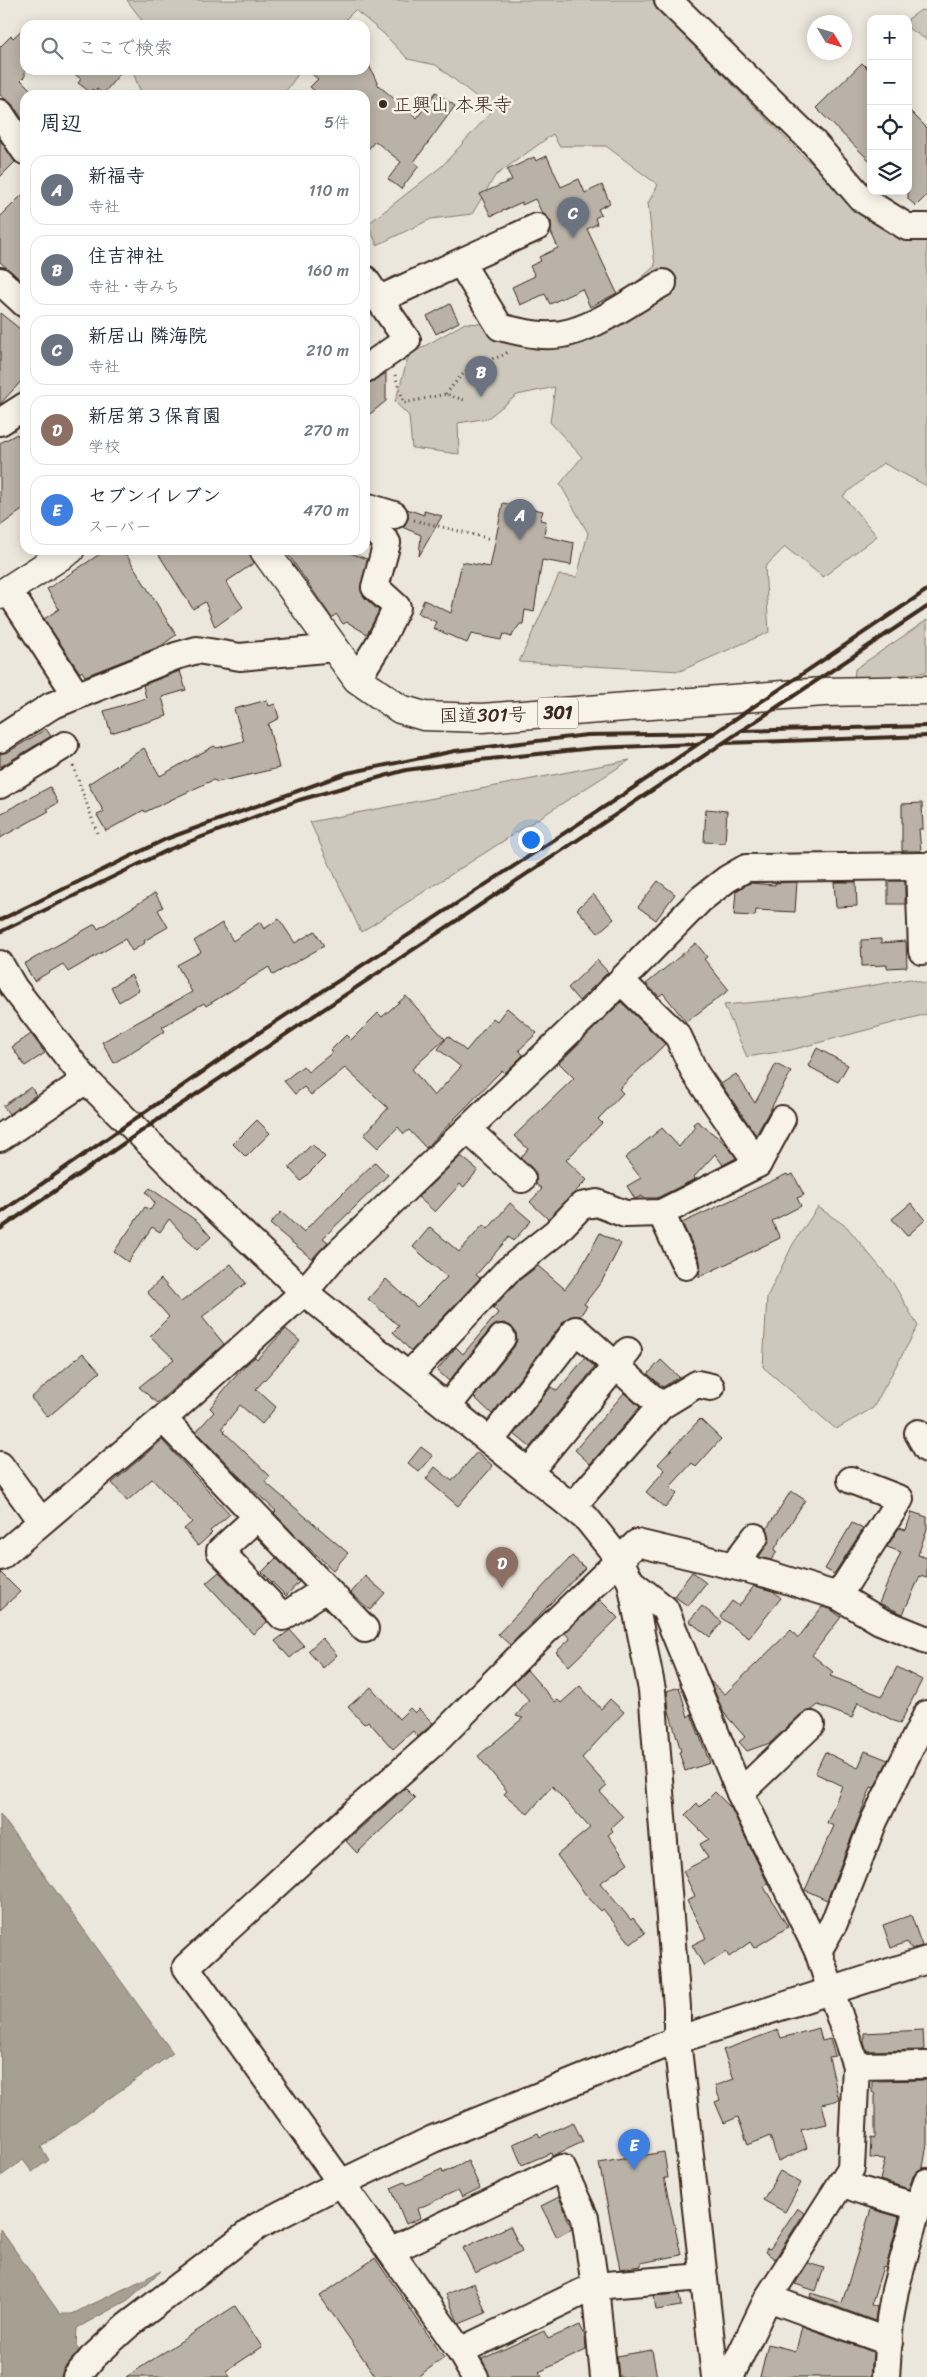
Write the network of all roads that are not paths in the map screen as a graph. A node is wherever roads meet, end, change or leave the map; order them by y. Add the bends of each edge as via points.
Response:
1 (668, 0) edge
2 (0, 113) edge
3 (20, 143) edge
4 (537, 227) dead end
5 (927, 227) edge
6 (461, 263) junction
7 (0, 281) edge
8 (662, 283) dead end
9 (372, 289) edge
10 (20, 299) edge
11 (370, 366) edge
12 (20, 411) edge
13 (0, 422) edge
14 (370, 508) edge
15 (394, 516) road end
16 (370, 524) edge
17 (62, 555) edge
18 (268, 555) edge
19 (4, 593) edge
20 (336, 648) junction
21 (357, 679) junction
22 (927, 690) edge
23 (77, 696) junction
24 (0, 739) edge
25 (65, 745) road end
26 (0, 785) edge
27 (923, 866) edge
28 (927, 950) edge
29 (0, 964) edge
30 (622, 981) junction
31 (86, 1080) junction
32 (782, 1119) dead end
33 (468, 1130) junction
34 (0, 1138) edge
35 (758, 1164) junction
36 (522, 1178) dead end
37 (661, 1213) junction
38 (686, 1266) dead end
39 (304, 1292) junction
40 (502, 1338) dead end
41 (622, 1358) junction
42 (409, 1375) junction
43 (711, 1387) dead end
44 (448, 1406) junction
45 (661, 1406) junction
46 (163, 1419) junction
47 (490, 1441) junction
48 (0, 1465) edge
49 (529, 1472) junction
50 (851, 1480) dead end
51 (572, 1507) junction
52 (256, 1518) junction
53 (41, 1521) junction
54 (755, 1537) dead end
55 (0, 1557) edge
56 (619, 1559) junction
57 (733, 1566) junction
58 (631, 1582) junction
59 (326, 1589) junction
60 (838, 1596) junction
61 (366, 1629) dead end
62 (927, 1640) edge
63 (927, 1714) edge
64 (812, 1725) dead end
65 (740, 1792) junction
66 (818, 1951) junction
67 (927, 1960) edge
68 (832, 1989) junction
69 (677, 2040) junction
70 (927, 2065) edge
71 (856, 2066) junction
72 (343, 2182) junction
73 (927, 2182) edge
74 (842, 2183) junction
75 (918, 2207) junction
76 (390, 2251) junction
77 (702, 2277) junction
78 (595, 2286) junction
79 (768, 2298) junction
80 (889, 2342) junction
81 (460, 2351) junction
82 (76, 2377) edge
83 (475, 2377) edge
84 (604, 2377) edge
85 (714, 2377) edge
86 (730, 2377) edge
87 (886, 2377) edge

1 - 5 street via 814,143 862,199 907,227
2 - 3 street
4 - 6 street
6 - 8 street via 500,327 524,334 570,333
6 - 9 street
7 - 10 street
9 - 11 street via 407,340
12 - 13 street
14 - 15 street
16 - 21 street via 387,543 374,587 397,606
17 - 19 highway
18 - 20 highway, 国道301号 / 301
19 - 23 street
20 - 21 highway, 国道301号 / 301
20 - 23 street via 240,657 197,650
21 - 22 highway, 国道301号 / 301 via 400,708 424,716 482,718 823,692
23 - 24 street via 51,706
25 - 26 street
27 - 28 street via 922,950
27 - 30 street via 746,868 701,899
29 - 31 street via 14,988
30 - 33 street
30 - 35 street via 678,1036 695,1072
31 - 34 street
31 - 39 street via 159,1155
32 - 35 street
33 - 36 street
33 - 39 street via 331,1260
35 - 37 street
37 - 38 street
37 - 42 street via 625,1214 596,1203 581,1206 556,1232 507,1271
39 - 42 street
39 - 46 street
40 - 44 street
41 - 45 street
41 - 47 street via 576,1330
41 - 49 street
42 - 44 street
43 - 45 street via 697,1384
44 - 47 street
45 - 51 street
46 - 52 street
46 - 53 street
47 - 49 street
48 - 53 street
49 - 51 street
50 - 60 street via 900,1499
51 - 56 street
52 - 59 street
52 - 59 street via 220,1551 283,1617
53 - 55 street
54 - 57 street
56 - 57 street via 637,1543
56 - 58 street
56 - 72 street via 438,1739 186,1967
57 - 60 street
58 - 65 street via 665,1609
58 - 69 street via 652,1690
59 - 61 street
60 - 62 street via 880,1621
63 - 66 street via 874,1821 834,1922
64 - 65 street
65 - 66 street
66 - 68 street
67 - 68 street
68 - 69 street
68 - 71 street
69 - 72 street via 434,2139
69 - 77 street
70 - 71 street
71 - 74 street via 853,2158
72 - 76 street
72 - 82 street via 258,2226 127,2326
73 - 75 street
74 - 75 street
74 - 79 street
75 - 80 street via 895,2290
76 - 78 street via 562,2168 585,2218
76 - 81 street
77 - 78 street
77 - 85 street
78 - 81 street
78 - 84 street
79 - 80 street
79 - 86 street
80 - 87 street
81 - 83 street

